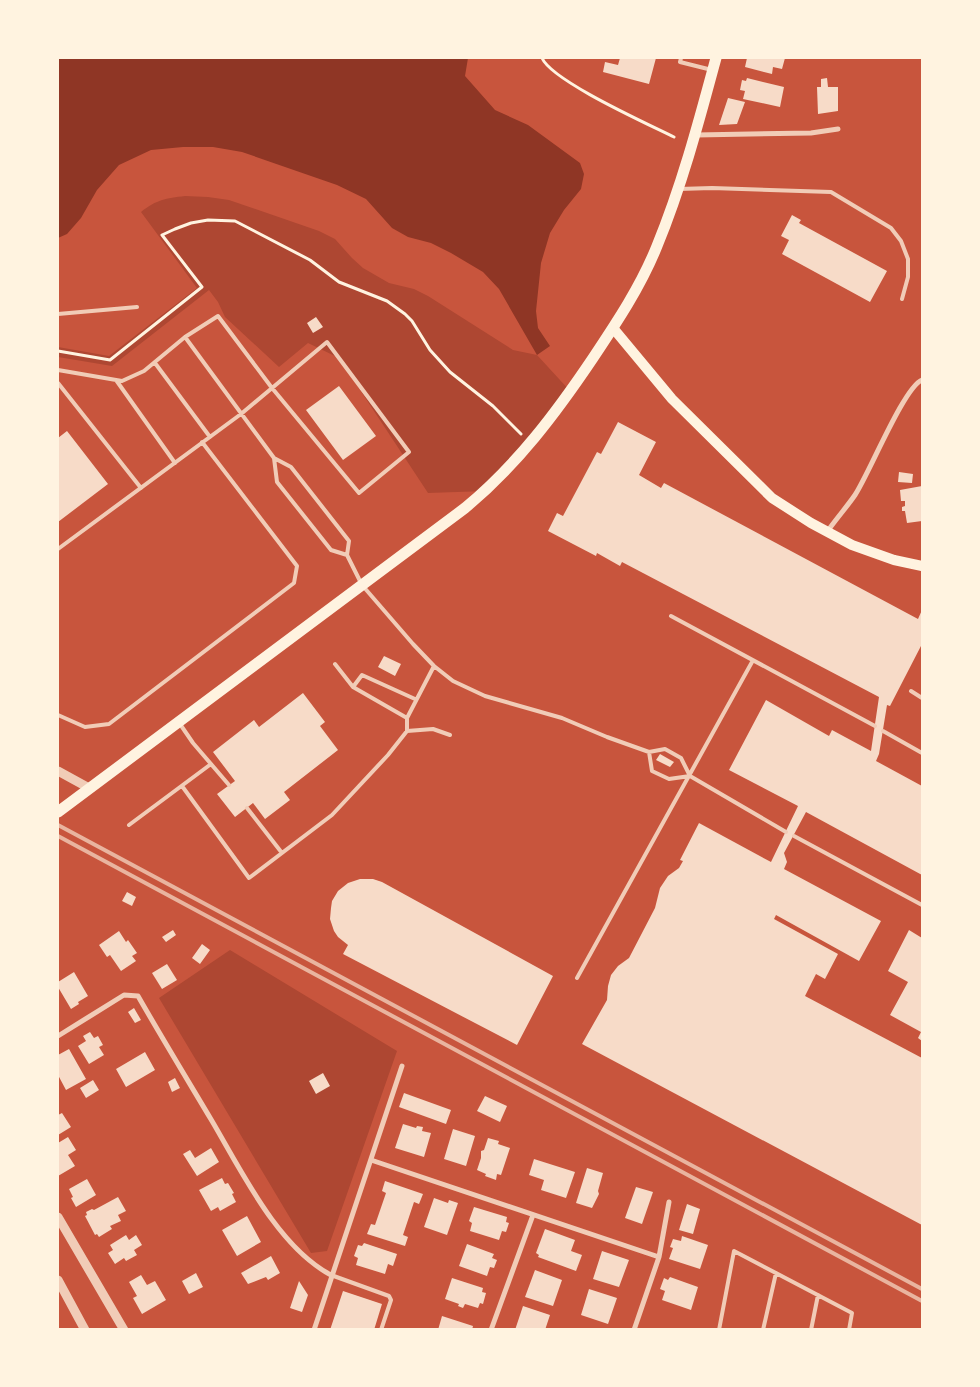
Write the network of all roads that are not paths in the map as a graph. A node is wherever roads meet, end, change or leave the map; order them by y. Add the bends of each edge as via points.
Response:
1 (681, 58) edge
2 (716, 58) edge
3 (713, 70) junction
4 (838, 130) dead end
5 (696, 135) junction
6 (677, 189) junction
7 (902, 299) dead end
8 (137, 307) dead end
9 (58, 314) edge
10 (613, 328) junction
11 (185, 337) junction
12 (154, 363) junction
13 (58, 370) edge
14 (116, 380) junction
15 (922, 380) edge
16 (58, 383) edge
17 (272, 388) junction
18 (241, 414) junction
19 (210, 437) junction
20 (202, 442) junction
21 (274, 458) junction
22 (175, 463) junction
23 (141, 488) junction
24 (827, 532) junction
25 (58, 549) edge
26 (347, 554) junction
27 (922, 566) edge
28 (362, 585) junction
29 (671, 616) dead end
30 (752, 662) junction
31 (335, 664) dead end
32 (434, 666) junction
33 (353, 687) junction
34 (911, 691) dead end
35 (922, 698) edge
36 (415, 699) junction
37 (58, 715) edge
38 (406, 718) junction
39 (179, 722) junction
40 (875, 726) dead end
41 (407, 731) junction
42 (883, 731) dead end
43 (450, 735) dead end
44 (649, 752) junction
45 (922, 753) edge
46 (212, 764) junction
47 (58, 771) edge
48 (690, 776) junction
49 (229, 785) dead end
50 (182, 786) junction
51 (89, 788) junction
52 (247, 808) dead end
53 (58, 812) edge
54 (129, 825) dead end
55 (786, 832) dead end
56 (794, 836) dead end
57 (282, 852) junction
58 (922, 905) edge
59 (577, 978) dead end
60 (58, 1036) edge
61 (402, 1066) dead end
62 (371, 1160) junction
63 (669, 1202) dead end
64 (533, 1215) junction
65 (58, 1217) edge
66 (659, 1257) junction
67 (776, 1273) junction
68 (331, 1275) junction
69 (58, 1280) edge
70 (818, 1294) junction
71 (85, 1330) edge
72 (124, 1330) edge
73 (314, 1330) edge
74 (381, 1330) edge
75 (491, 1330) edge
76 (634, 1330) edge
77 (719, 1330) edge
78 (763, 1330) edge
79 (811, 1330) edge
80 (850, 1330) edge

1 - 3 lane via 680,62
2 - 3 main road
3 - 5 main road
4 - 5 street
5 - 6 main road
6 - 7 lane via 831,192 891,228 901,241 908,259 908,277
6 - 10 main road via 657,246 636,291
8 - 9 lane
10 - 24 main road via 672,399 772,498
10 - 28 main road via 565,400 531,443 486,490
11 - 12 lane
11 - 17 lane via 218,316
11 - 18 lane
12 - 14 lane via 144,372 122,381
12 - 19 lane
13 - 14 lane
14 - 22 lane
15 - 24 street via 906,396 855,494
16 - 23 lane
17 - 17 lane via 358,493 410,452 327,342
17 - 18 lane
18 - 19 lane
18 - 21 lane
19 - 20 lane
20 - 22 lane
20 - 37 lane via 297,566 294,583 109,724 85,727
21 - 26 lane via 291,466 349,541
21 - 26 lane via 277,482 331,550
22 - 23 lane
23 - 25 lane
24 - 27 main road via 852,545
26 - 28 lane
28 - 32 lane
28 - 39 main road
29 - 30 lane
30 - 40 lane
30 - 48 lane
31 - 33 lane
32 - 36 lane
32 - 44 lane via 485,696 562,718
33 - 36 lane via 362,675
33 - 38 lane
34 - 35 lane
36 - 38 lane
38 - 41 lane
39 - 46 lane via 193,744
39 - 51 main road
41 - 43 lane via 433,729
41 - 57 lane via 332,814
42 - 45 lane
44 - 48 lane via 665,749 681,758
44 - 48 lane via 652,771 669,779
46 - 49 lane
46 - 50 lane
47 - 51 street
48 - 55 lane
48 - 59 lane
50 - 54 lane
50 - 57 lane via 249,878
51 - 53 main road
52 - 57 lane
56 - 58 lane
60 - 68 street via 124,996 138,996 264,1210 306,1258
61 - 62 street
62 - 64 street
62 - 68 street
63 - 66 street
64 - 66 street
64 - 75 street
65 - 72 street
66 - 76 street
67 - 70 lane
67 - 77 lane via 734,1251
67 - 78 lane
68 - 73 street
68 - 74 lane via 389,1296 391,1300
69 - 71 street
70 - 79 lane
70 - 80 lane via 852,1313

